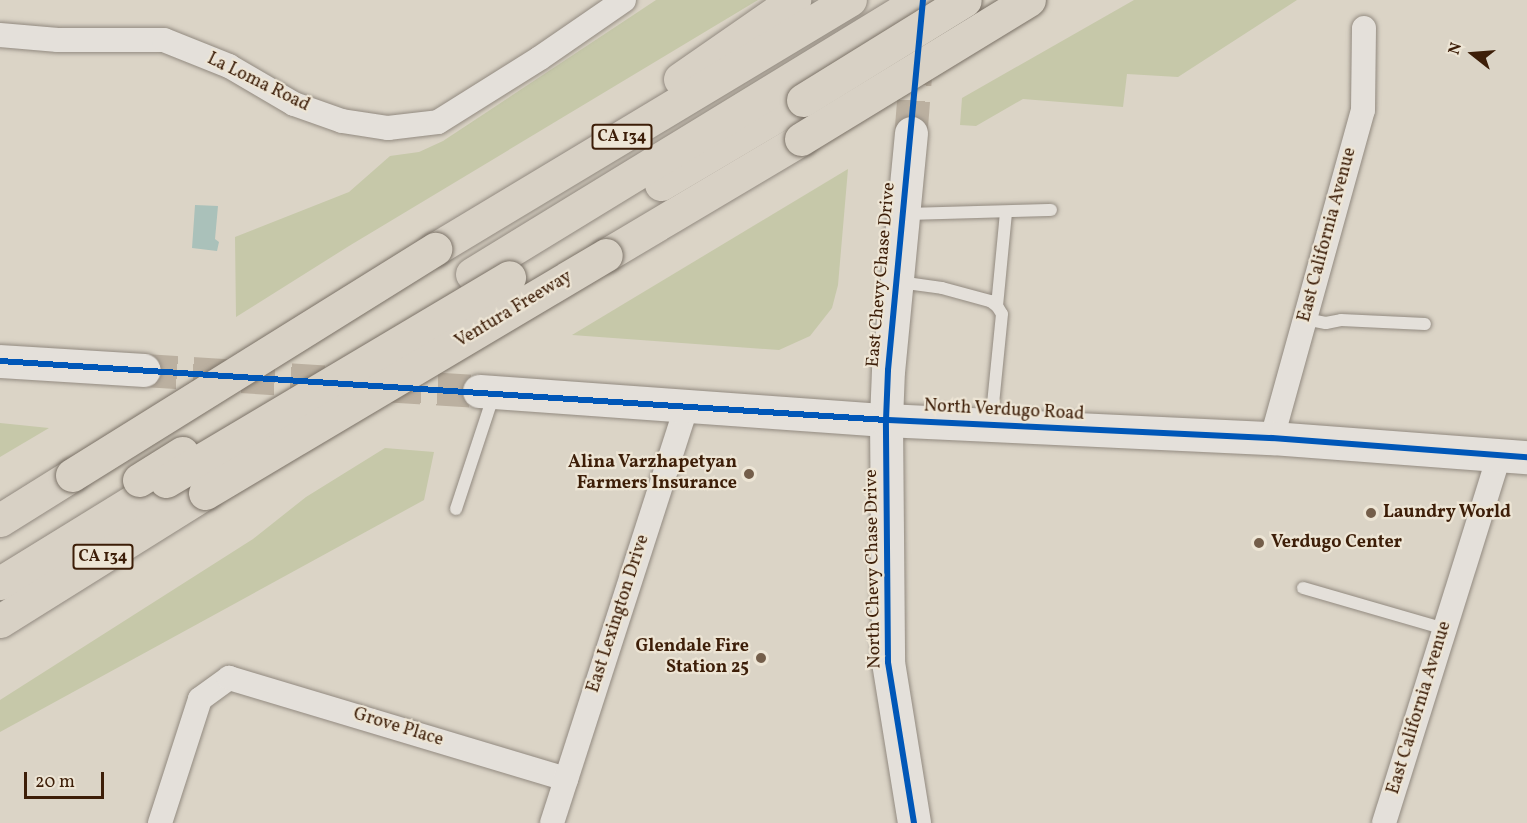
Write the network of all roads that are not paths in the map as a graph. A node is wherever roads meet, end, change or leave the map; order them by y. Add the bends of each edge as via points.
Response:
1 (621, 0) edge
2 (850, 0) edge
3 (920, 0) edge
4 (965, 0) edge
5 (1029, 0) edge
6 (802, 12) edge
7 (1364, 28) dead end
8 (0, 35) edge
9 (804, 84) junction
10 (911, 133) tunnel mouth
11 (1051, 210) dead end
12 (1006, 212) junction
13 (903, 214) junction
14 (896, 282) junction
15 (997, 306) junction
16 (1305, 319) junction
17 (1425, 324) dead end
18 (0, 361) edge
19 (144, 370) tunnel mouth
20 (487, 392) joint
21 (687, 406) junction
22 (886, 420) junction
23 (991, 425) junction
24 (1272, 438) junction
25 (1513, 456) edge
26 (153, 480) junction
27 (456, 509) dead end
28 (0, 520) edge
29 (0, 562) edge
30 (0, 583) edge
31 (1303, 588) dead end
32 (0, 621) edge
33 (1444, 629) junction
34 (566, 779) junction
35 (160, 823) edge
36 (552, 823) edge
37 (914, 823) edge
38 (1384, 823) edge

1 - 8 street, La Loma Road via 540,58 438,122 388,128 342,122 300,107 229,66 164,40 58,40
2 - 6 highway, CA 134
3 - 9 highway
4 - 9 highway, bridge
5 - 32 highway, Ventura Freeway / CA 134, bridge
6 - 28 highway, CA 134, bridge via 435,249
7 - 16 street, East California Avenue via 1363,110
9 - 26 highway, bridge via 472,274
9 - 26 highway, bridge via 509,277
10 - 13 main road, East Chevy Chase Drive
11 - 12 lane
12 - 13 lane
12 - 15 lane
13 - 14 main road, East Chevy Chase Drive
14 - 15 lane via 942,288 990,300
14 - 22 main road, East Chevy Chase Drive
15 - 23 lane via 1002,314
16 - 17 lane via 1326,323 1341,320
16 - 24 street, East California Avenue
18 - 19 main road
20 - 21 main road, North Verdugo Road
20 - 27 lane
21 - 22 main road, North Verdugo Road
21 - 34 street, East Lexington Drive
22 - 23 main road, North Verdugo Road
22 - 37 main road, North Chevy Chase Drive via 888,662
23 - 24 main road, North Verdugo Road
24 - 25 main road, North Verdugo Road
25 - 33 street, East California Avenue
26 - 29 highway
26 - 30 highway
31 - 33 lane
33 - 38 street, East California Avenue
34 - 35 street, Grove Place via 230,678 200,699
34 - 36 street, East Lexington Drive

